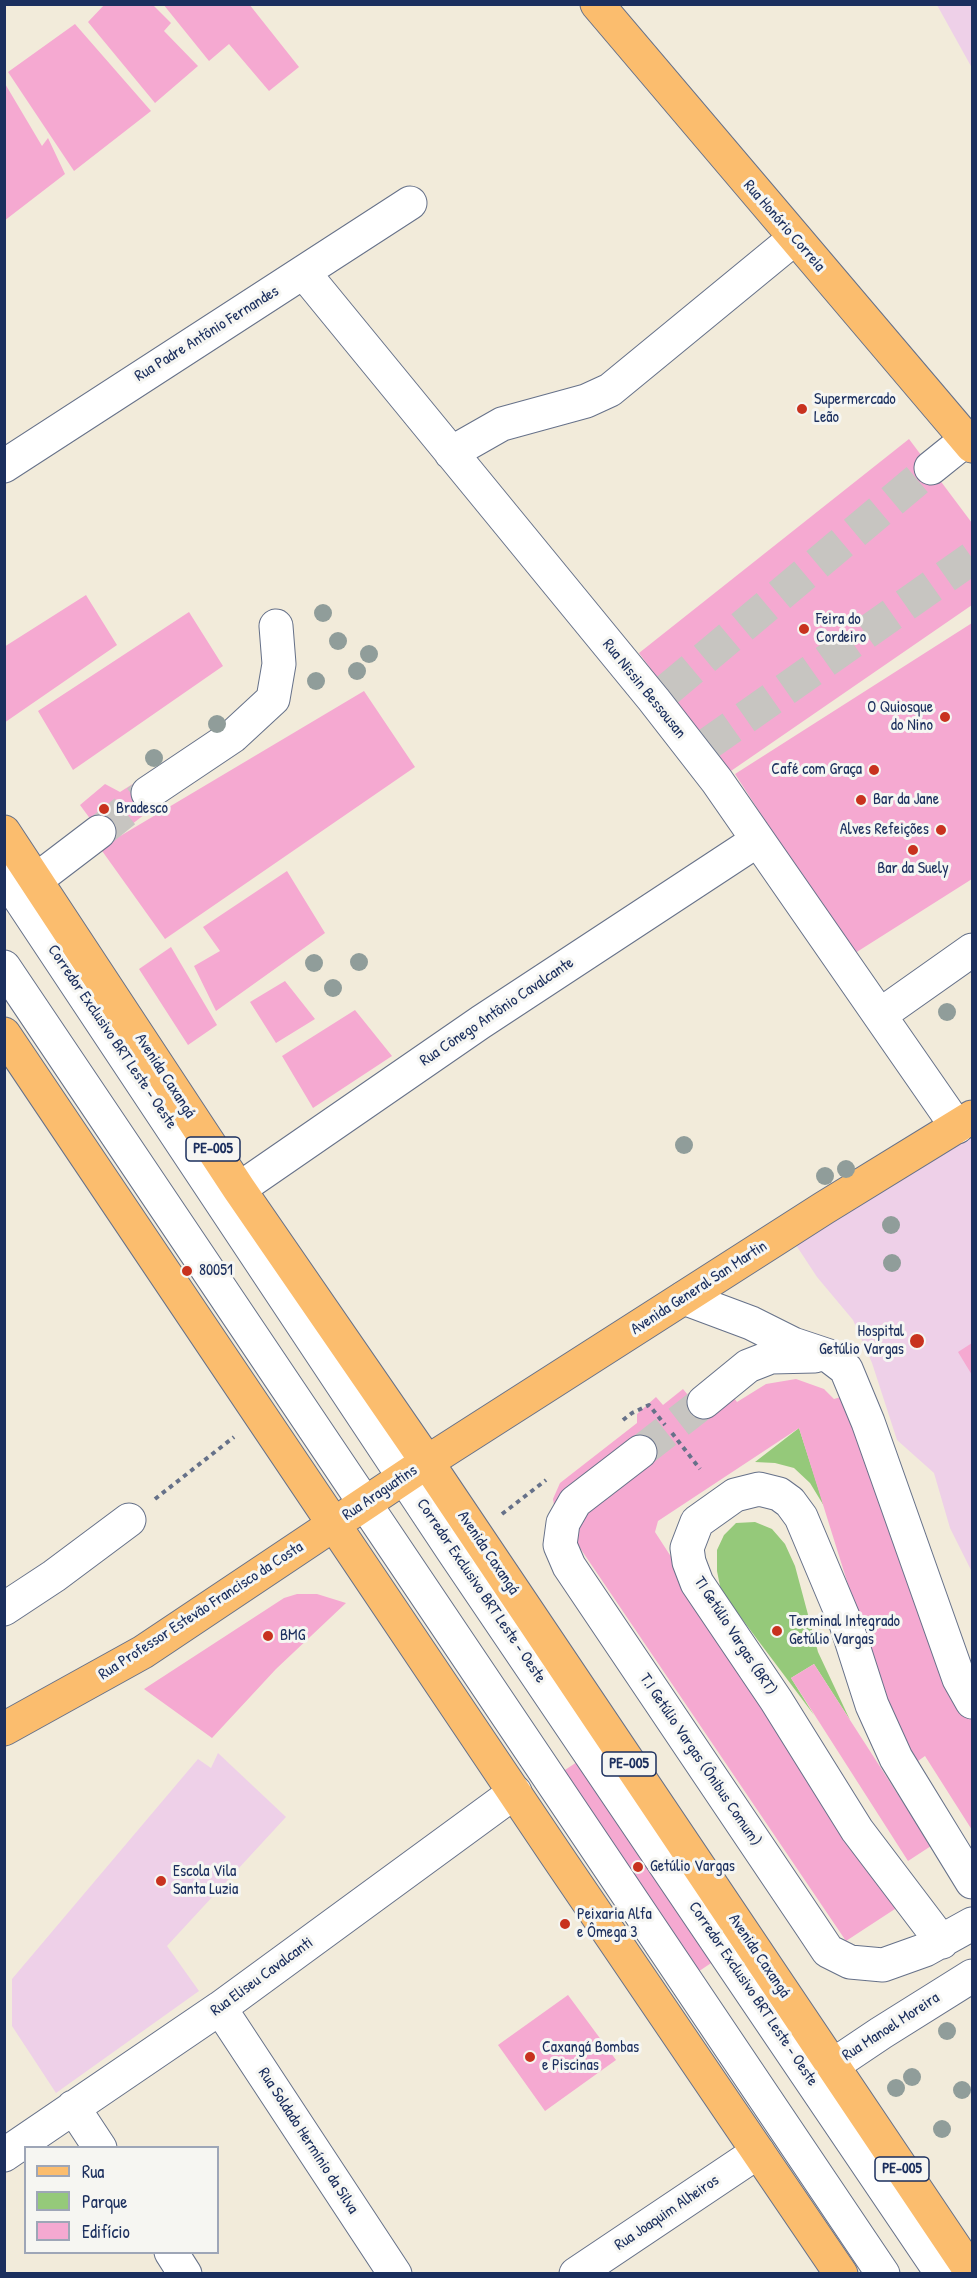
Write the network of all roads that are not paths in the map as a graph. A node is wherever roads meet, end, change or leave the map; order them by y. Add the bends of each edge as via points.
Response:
1 (597, 4) edge
2 (410, 203) dead end
3 (795, 238) junction
4 (304, 273) junction
5 (970, 443) edge
6 (451, 453) junction
7 (4, 466) edge
8 (931, 468) tunnel mouth
9 (276, 626) dead end
10 (148, 793) tunnel mouth
11 (4, 832) edge
12 (99, 832) tunnel mouth
13 (758, 840) junction
14 (20, 878) edge
15 (972, 950) edge
16 (4, 967) edge
17 (4, 987) edge
18 (880, 1014) junction
19 (4, 1034) edge
20 (58, 1114) junction
21 (965, 1122) edge
22 (240, 1189) junction
23 (684, 1298) junction
24 (829, 1356) junction
25 (704, 1402) tunnel mouth
26 (640, 1452) tunnel mouth
27 (416, 1470) junction
28 (365, 1503) junction
29 (129, 1520) road end
30 (333, 1525) junction
31 (4, 1609) edge
32 (972, 1702) edge
33 (4, 1729) edge
34 (515, 1792) junction
35 (972, 1882) edge
36 (972, 1924) edge
37 (942, 1942) junction
38 (968, 1988) edge
39 (220, 2007) junction
40 (821, 2072) junction
41 (73, 2107) junction
42 (99, 2146) edge
43 (758, 2152) junction
44 (4, 2155) edge
45 (172, 2254) edge
46 (972, 2273) edge
47 (185, 2274) edge
48 (395, 2274) edge
49 (576, 2274) edge
50 (841, 2274) edge
51 (883, 2274) edge
52 (942, 2274) edge

1 - 3 main road, Rua Honório Correia
2 - 4 street, Rua Padre Antônio Fernandes
3 - 5 main road, Rua Honório Correia
3 - 6 street via 610,390 586,401 502,424
4 - 6 street, Rua Nissin Bessousan
4 - 7 street, Rua Padre Antônio Fernandes
5 - 8 street
6 - 13 street, Rua Nissin Bessousan via 661,695
9 - 10 street via 279,664 273,699 233,736
11 - 14 main road, Avenida Caxangá / PE-005
12 - 14 street
13 - 18 street, Rua Nissin Bessousan
13 - 22 street, Rua Cônego Antônio Cavalcante via 481,1022
14 - 22 main road, Avenida Caxangá / PE-005
14 - 27 street, Corredor Exclusivo BRT Leste - Oeste
15 - 18 street
16 - 28 street
17 - 20 street
18 - 21 street, Rua Nissin Bessousan
19 - 20 main road
20 - 30 main road
21 - 23 main road, Avenida General San Martin
22 - 27 main road, Avenida Caxangá / PE-005
23 - 24 street
23 - 27 main road, Avenida General San Martin
24 - 25 street via 771,1357 748,1366
24 - 32 street via 846,1369 868,1422 958,1679
26 - 37 street, T.I Getúlio Vargas (Ônibus Comum) via 575,1502 562,1523 560,1545 566,1562 828,1951 850,1962 883,1965
27 - 28 main road, Rua Araguatins
27 - 40 main road, Avenida Caxangá / PE-005
28 - 30 main road, Rua Araguatins
28 - 51 street
29 - 31 street
30 - 33 main road, Rua Professor Estevão Francisco da Costa via 143,1652
30 - 34 main road
34 - 39 street, Rua Eliseu Cavalcanti
34 - 43 main road
35 - 37 street, TI Getúlio Vargas (BRT) via 896,1758 801,1517 779,1494 759,1489 735,1495 698,1522 687,1548 698,1584 856,1830
36 - 37 street, T.I Getúlio Vargas (Ônibus Comum)
38 - 40 street, Rua Manoel Moreira
39 - 41 street, Rua Eliseu Cavalcanti
39 - 48 street, Rua Soldado Hermínio da Silva
40 - 46 main road, Avenida Caxangá / PE-005
40 - 52 street, Corredor Exclusivo BRT Leste - Oeste
41 - 42 street
41 - 44 street, Rua Eliseu Cavalcanti
43 - 49 street, Rua Joaquim Alheiros
43 - 50 main road
45 - 47 street

